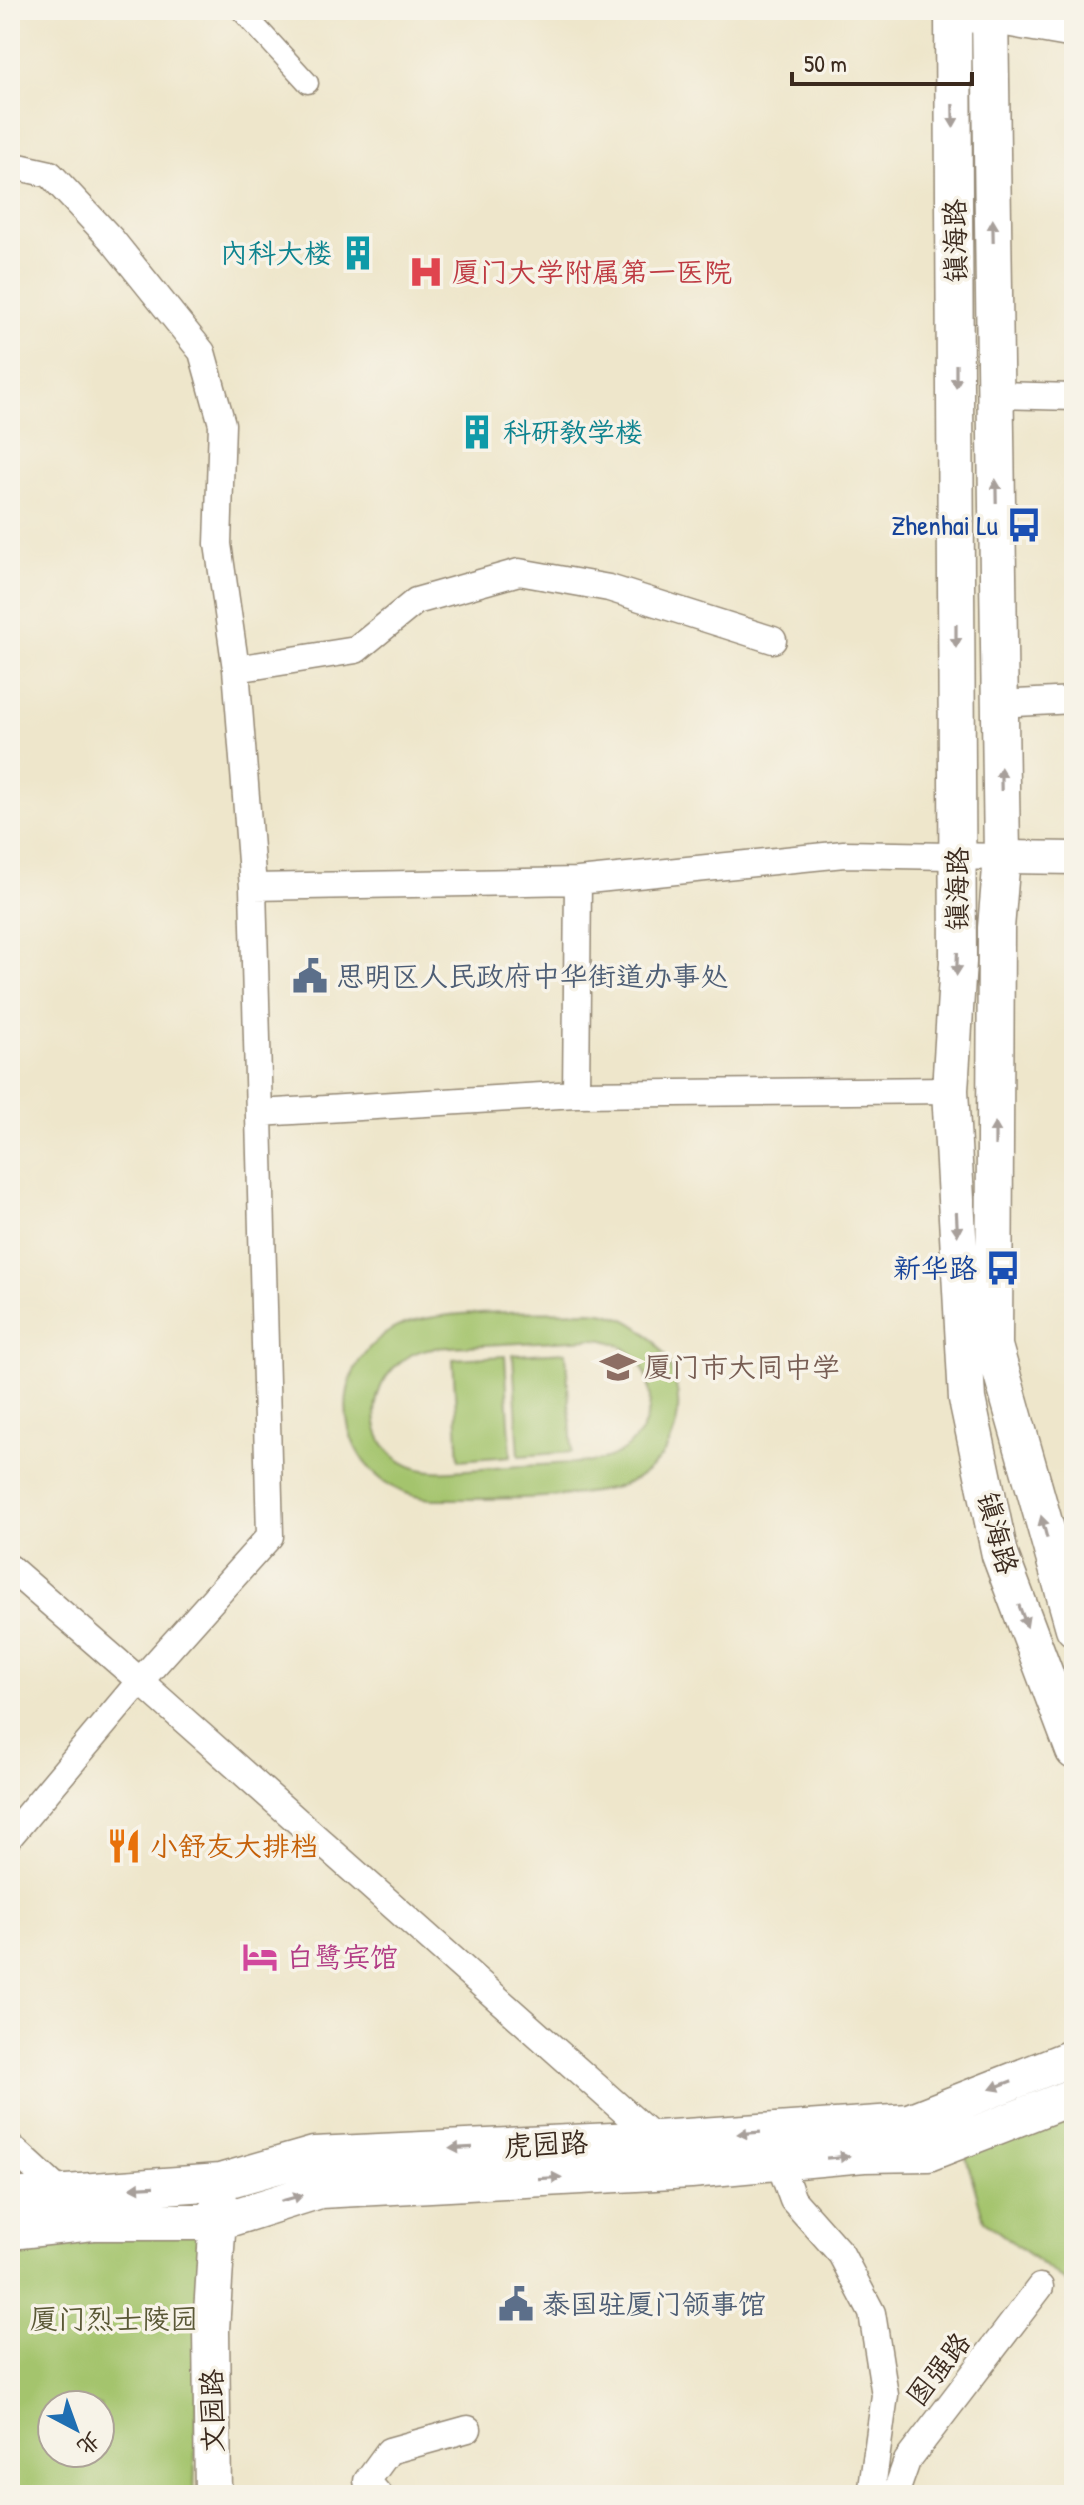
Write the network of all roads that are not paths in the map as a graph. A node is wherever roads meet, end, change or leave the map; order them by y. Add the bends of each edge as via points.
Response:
1 (241, 10) edge
2 (952, 15) edge
3 (990, 15) edge
4 (1074, 35) edge
5 (308, 83) dead end
6 (10, 165) edge
7 (995, 395) junction
8 (1074, 397) edge
9 (773, 640) dead end
10 (236, 669) junction
11 (1074, 700) edge
12 (999, 704) junction
13 (1002, 857) junction
14 (957, 858) junction
15 (1074, 858) edge
16 (578, 881) junction
17 (253, 887) junction
18 (950, 1090) junction
19 (576, 1094) junction
20 (259, 1113) junction
21 (10, 1568) edge
22 (1074, 1628) edge
23 (140, 1681) junction
24 (1074, 1751) edge
25 (10, 1836) edge
26 (1074, 2057) edge
27 (1074, 2096) edge
28 (656, 2139) junction
29 (10, 2146) edge
30 (779, 2162) junction
31 (691, 2170) junction
32 (220, 2182) junction
33 (59, 2191) junction
34 (10, 2197) edge
35 (93, 2222) junction
36 (218, 2222) junction
37 (10, 2231) edge
38 (1040, 2287) dead end
39 (468, 2429) dead end
40 (213, 2495) edge
41 (379, 2495) edge
42 (871, 2495) edge
43 (895, 2495) edge

1 - 5 street
2 - 3 street
2 -> 14 main road, 镇海路
3 - 4 street
7 -> 3 main road, 镇海路
6 - 10 street via 50,174 112,240 202,352 222,424 218,544
7 - 8 street
12 -> 7 main road, 镇海路
9 - 10 street via 609,588 519,572 416,601 356,650
10 - 17 street
11 - 12 street
13 -> 12 main road, 镇海路
13 - 14 street
13 - 15 street
22 -> 13 main road, 镇海路 via 994,1346 996,928
14 - 16 street via 844,854
14 -> 18 main road, 镇海路 via 958,962
16 - 17 street
16 - 19 street
17 - 20 street
18 - 19 street
18 -> 24 main road, 镇海路 via 967,1399 1000,1555
19 - 20 street
20 - 23 street via 270,1536
21 - 23 street
23 - 25 street
23 - 28 street
26 -> 28 main road, 虎园路 via 909,2122
30 -> 27 main road, 虎园路 via 928,2153
28 - 31 street
28 -> 32 main road, 虎园路 via 314,2155
29 - 33 street
30 - 31 main road, 虎园路
30 - 42 street via 793,2200 841,2254 872,2313 885,2395
36 -> 31 main road, 虎园路 via 320,2190
32 -> 33 main road, 虎园路
32 - 36 main road, 文园路
33 - 34 main road, 虎园路
33 - 35 street
35 - 36 main road, 虎园路
35 - 37 main road, 虎园路
36 - 40 main road, 文园路 via 211,2330
38 - 43 street, 图强路 via 907,2461
39 - 41 street via 389,2451 367,2481

